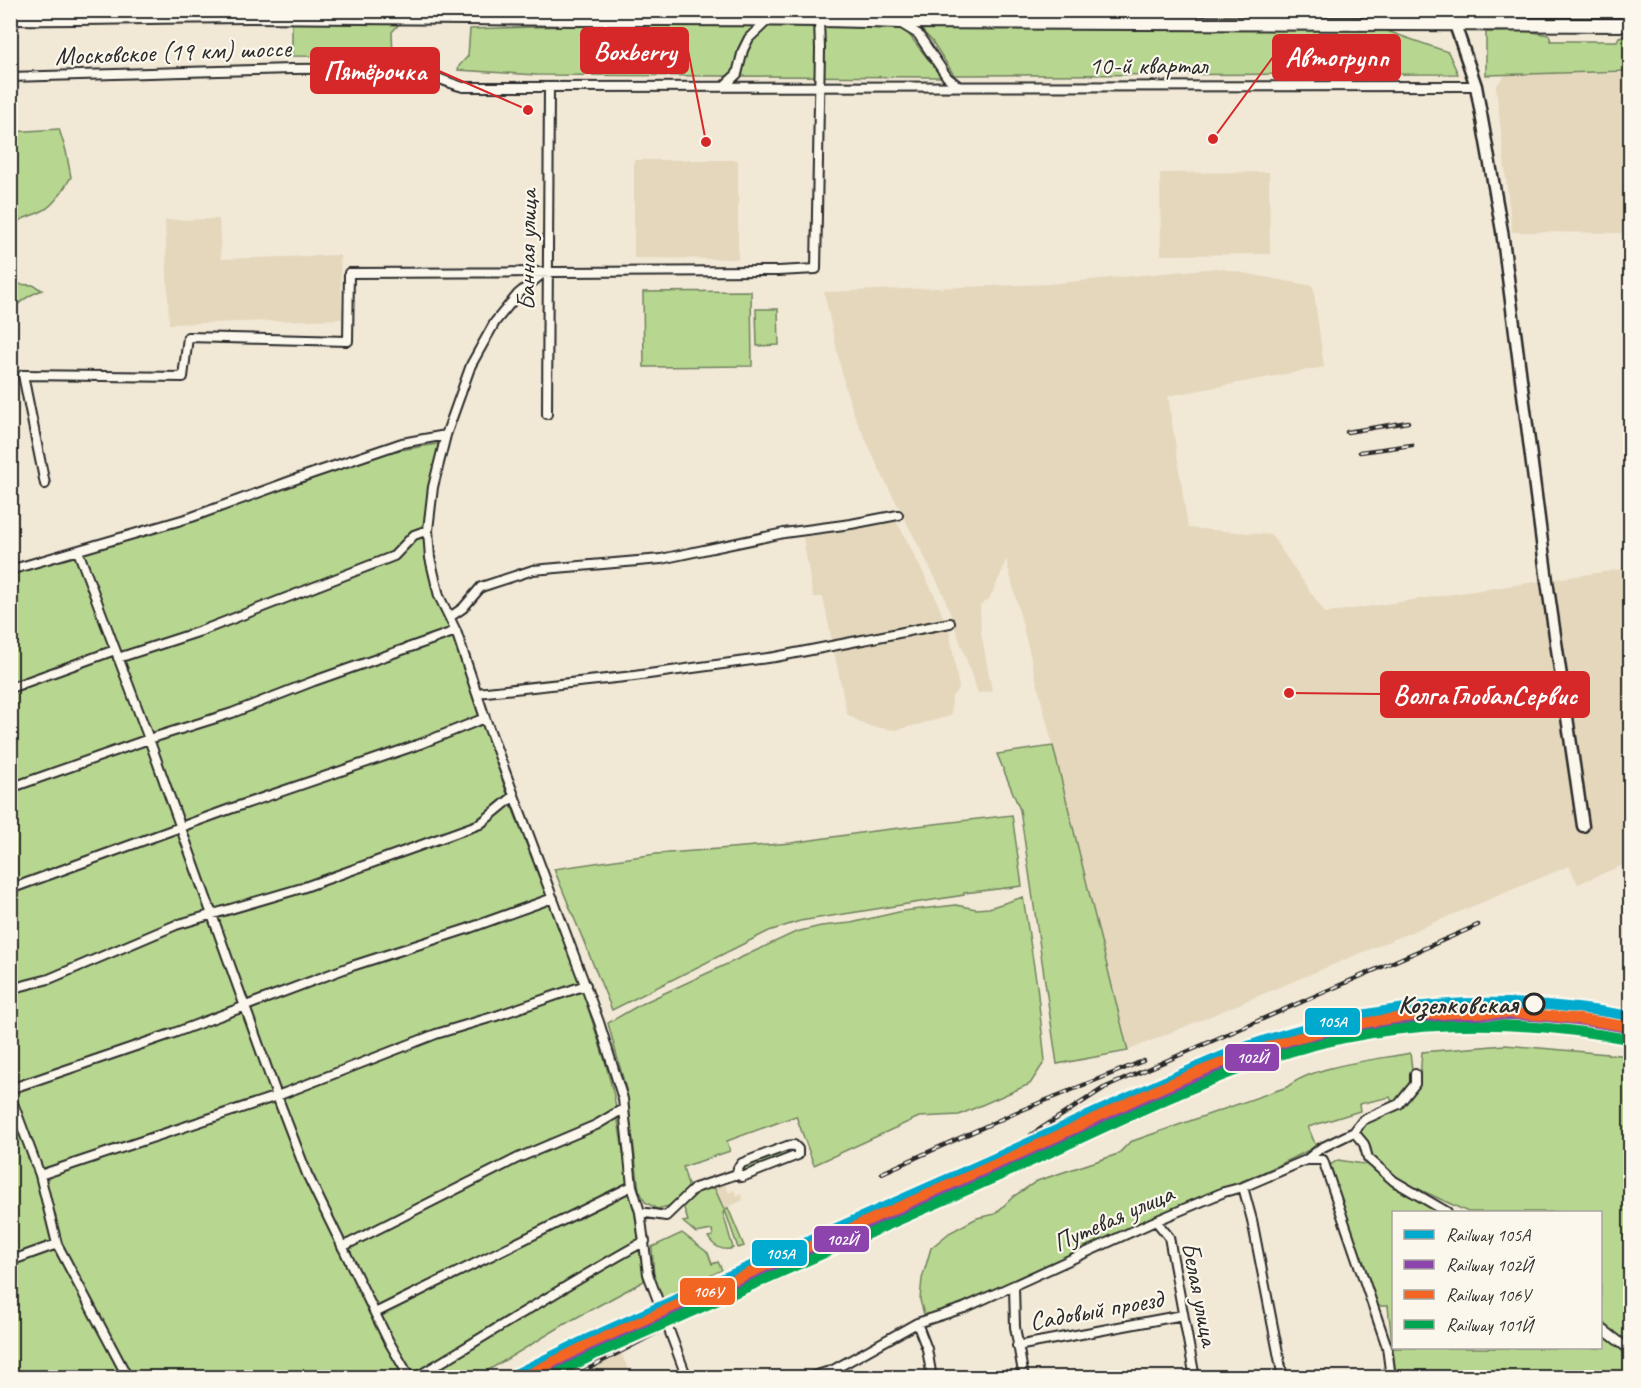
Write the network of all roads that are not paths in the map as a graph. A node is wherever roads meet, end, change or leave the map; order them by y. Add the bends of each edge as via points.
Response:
1 (1450, 10) edge
2 (193, 13) edge
3 (213, 13) edge
4 (819, 15) edge
5 (10, 18) edge
6 (768, 20) junction
7 (899, 22) junction
8 (1455, 23) junction
9 (1630, 25) edge
10 (10, 77) edge
11 (957, 85) junction
12 (1476, 86) junction
13 (549, 87) junction
14 (723, 87) junction
15 (819, 88) junction
16 (547, 270) junction
17 (547, 414) dead end
18 (446, 435) junction
19 (45, 484) dead end
20 (898, 515) dead end
21 (428, 530) junction
22 (78, 551) junction
23 (10, 570) edge
24 (450, 617) junction
25 (950, 623) dead end
26 (456, 631) junction
27 (116, 654) junction
28 (10, 688) edge
29 (477, 693) junction
30 (485, 718) junction
31 (149, 739) junction
32 (10, 788) edge
33 (514, 796) junction
34 (181, 826) junction
35 (1583, 826) dead end
36 (10, 889) edge
37 (553, 898) junction
38 (212, 916) junction
39 (586, 985) junction
40 (10, 989) edge
41 (246, 1006) junction
42 (1415, 1074) dead end
43 (10, 1089) edge
44 (10, 1095) edge
45 (277, 1096) junction
46 (623, 1109) junction
47 (1354, 1132) junction
48 (1306, 1160) junction
49 (737, 1174) junction
50 (40, 1175) junction
51 (632, 1186) junction
52 (1243, 1187) junction
53 (1445, 1211) edge
54 (640, 1212) junction
55 (1156, 1221) junction
56 (645, 1241) junction
57 (57, 1244) junction
58 (342, 1247) junction
59 (10, 1261) edge
60 (1014, 1286) junction
61 (375, 1313) junction
62 (1183, 1315) junction
63 (917, 1323) junction
64 (1602, 1329) edge
65 (1017, 1346) junction
66 (1630, 1350) edge
67 (835, 1374) edge
68 (128, 1377) edge
69 (410, 1377) edge
70 (415, 1377) edge
71 (688, 1377) edge
72 (807, 1377) edge
73 (932, 1377) edge
74 (1024, 1377) edge
75 (1195, 1377) edge
76 (1283, 1377) edge
77 (1391, 1377) edge

1 - 8 street
2 - 3 main road
2 - 5 main road via 102,19
3 - 6 main road
4 - 6 main road
4 - 7 main road
4 - 15 street
6 - 14 street via 749,38 737,74
7 - 8 main road
7 - 11 street via 918,34 947,77
8 - 9 main road
8 - 12 street
10 - 13 street, Московское (19 км) шоссе via 412,68 462,87
11 - 12 street, 10-й квартал
11 - 15 street, 10-й квартал
12 - 35 street via 1502,231
13 - 14 street, Московское (19 км) шоссе
13 - 16 street, Банная улица
14 - 15 street, 10-й квартал
15 - 16 street via 816,268
16 - 17 street, Банная улица
16 - 18 street via 518,294 495,322 471,365
16 - 19 street via 349,273 348,341 188,337 183,377 23,375
18 - 21 street via 433,487
18 - 22 street via 402,443 192,517
20 - 24 street via 784,533 661,559 533,570 481,587
21 - 24 street via 439,596
21 - 27 street via 414,535 394,556 201,631
22 - 23 street
22 - 27 street
24 - 26 street
25 - 29 street via 775,657
26 - 29 street
26 - 31 street via 232,713
27 - 28 street
27 - 31 street
29 - 30 street
30 - 33 street
30 - 34 street
31 - 32 street
31 - 34 street
33 - 37 street
33 - 38 street via 480,824
34 - 36 street
34 - 38 street
37 - 39 street
37 - 41 street
38 - 40 street via 176,925 50,978
38 - 41 street
39 - 45 street via 436,1034
39 - 46 street
41 - 43 street
41 - 45 street
42 - 47 street, Путевая улица via 1415,1084 1399,1104 1363,1120
44 - 50 street
45 - 50 street
45 - 58 street
46 - 51 street
46 - 58 street
47 - 48 street, Путевая улица
47 - 53 street via 1364,1144 1368,1158 1394,1181
48 - 52 street, Путевая улица
48 - 77 street via 1323,1160 1387,1347
49 - 49 street via 742,1177 790,1160 798,1155 798,1149 788,1146 742,1163
49 - 54 street via 695,1188 666,1216
50 - 57 street
51 - 54 street
51 - 61 street
52 - 55 street, Путевая улица
52 - 76 street
54 - 56 street
55 - 60 street, Путевая улица
55 - 62 street, Белая улица via 1169,1237
56 - 70 street
56 - 71 street via 648,1274
57 - 59 street
57 - 68 street
58 - 61 street
60 - 63 street, Путевая улица
60 - 65 street
61 - 69 street
62 - 65 street, Садовый проезд
62 - 75 street, Белая улица
63 - 67 street, Путевая улица
63 - 73 street
64 - 66 street
65 - 74 street
67 - 72 street, Путевая улица

